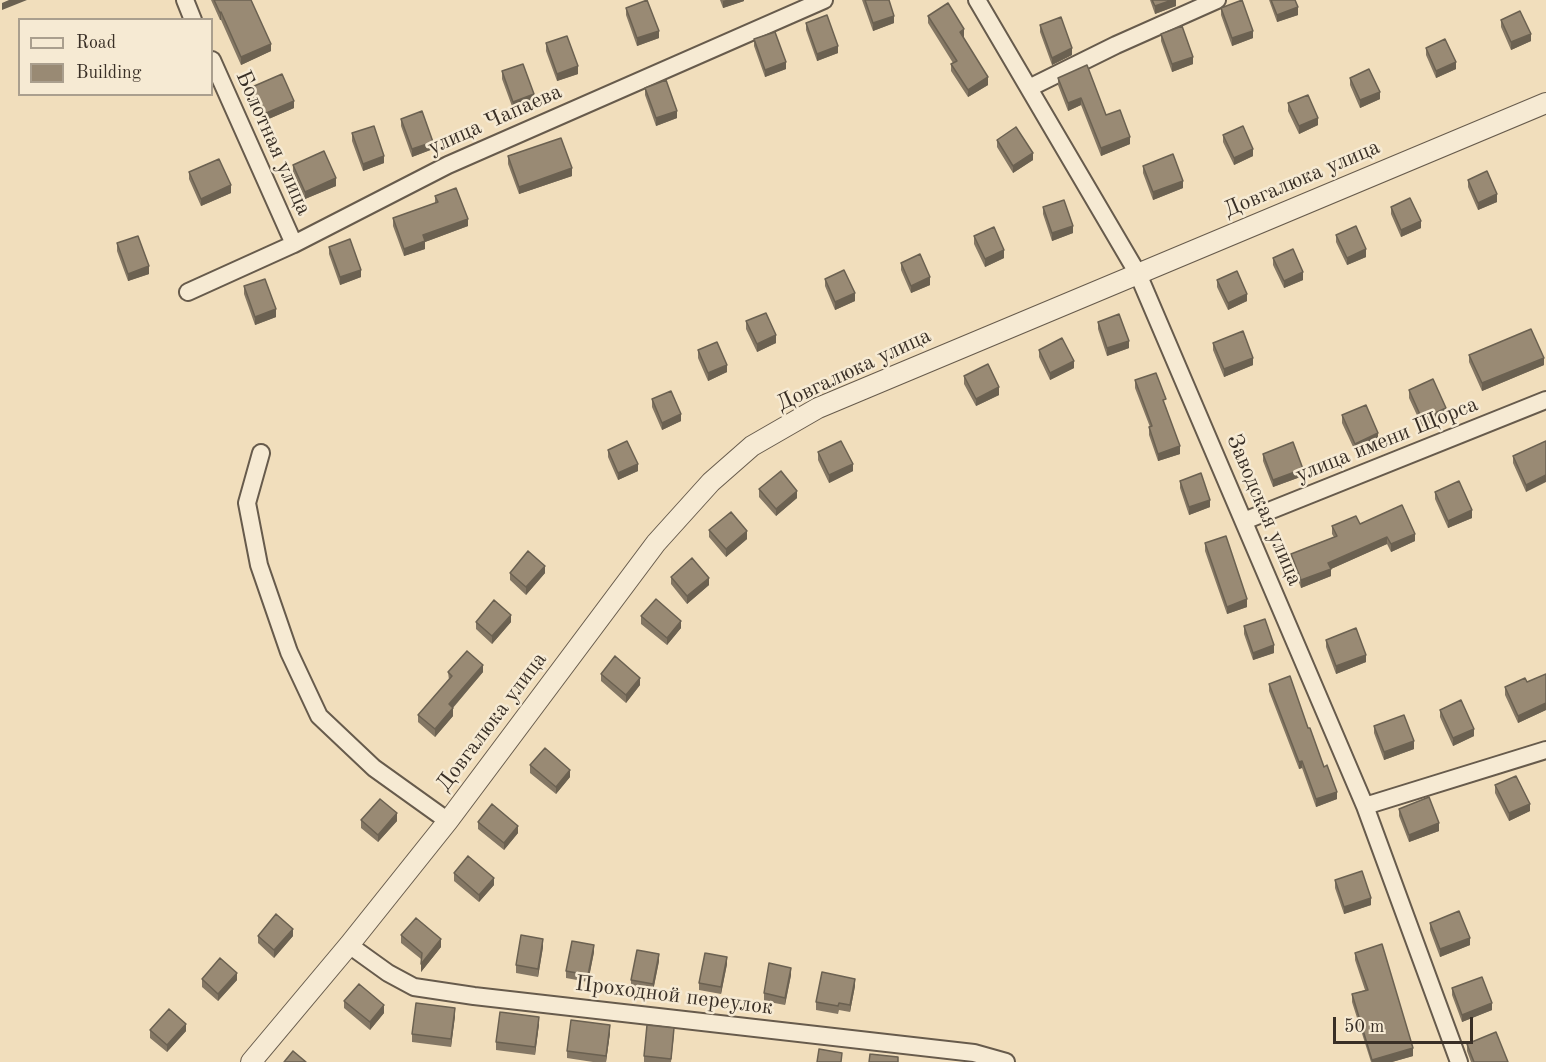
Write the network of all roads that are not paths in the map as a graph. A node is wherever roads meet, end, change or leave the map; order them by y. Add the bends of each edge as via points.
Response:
1 (184, 0) edge
2 (824, 0) edge
3 (977, 0) edge
4 (1217, 0) edge
5 (192, 18) edge
6 (213, 62) edge
7 (1029, 88) junction
8 (1546, 103) edge
9 (294, 243) junction
10 (1138, 274) junction
11 (188, 292) dead end
12 (1546, 400) edge
13 (261, 453) dead end
14 (1244, 522) junction
15 (1546, 750) edge
16 (1365, 806) junction
17 (448, 821) junction
18 (349, 945) junction
19 (251, 1062) edge
20 (1005, 1062) edge
21 (1459, 1062) edge

1 - 5 street
2 - 9 street, улица Чапаева via 448,165
3 - 7 street, Заводская улица
4 - 7 street
6 - 9 street, Болотная улица
7 - 10 street, Заводская улица
8 - 10 street, Довгалюка улица
9 - 11 street, улица Чапаева
10 - 14 street, Заводская улица
10 - 17 street, Довгалюка улица via 818,408 752,446 711,482 656,543
12 - 14 street, улица имени Щорса
13 - 17 street via 246,503 259,565 289,652 319,716 374,768
14 - 16 street, Заводская улица
15 - 16 street
16 - 21 street, Заводская улица
17 - 18 street, Довгалюка улица
18 - 19 street, Довгалюка улица
18 - 20 street, Проходной переулок via 388,974 414,987 974,1053

